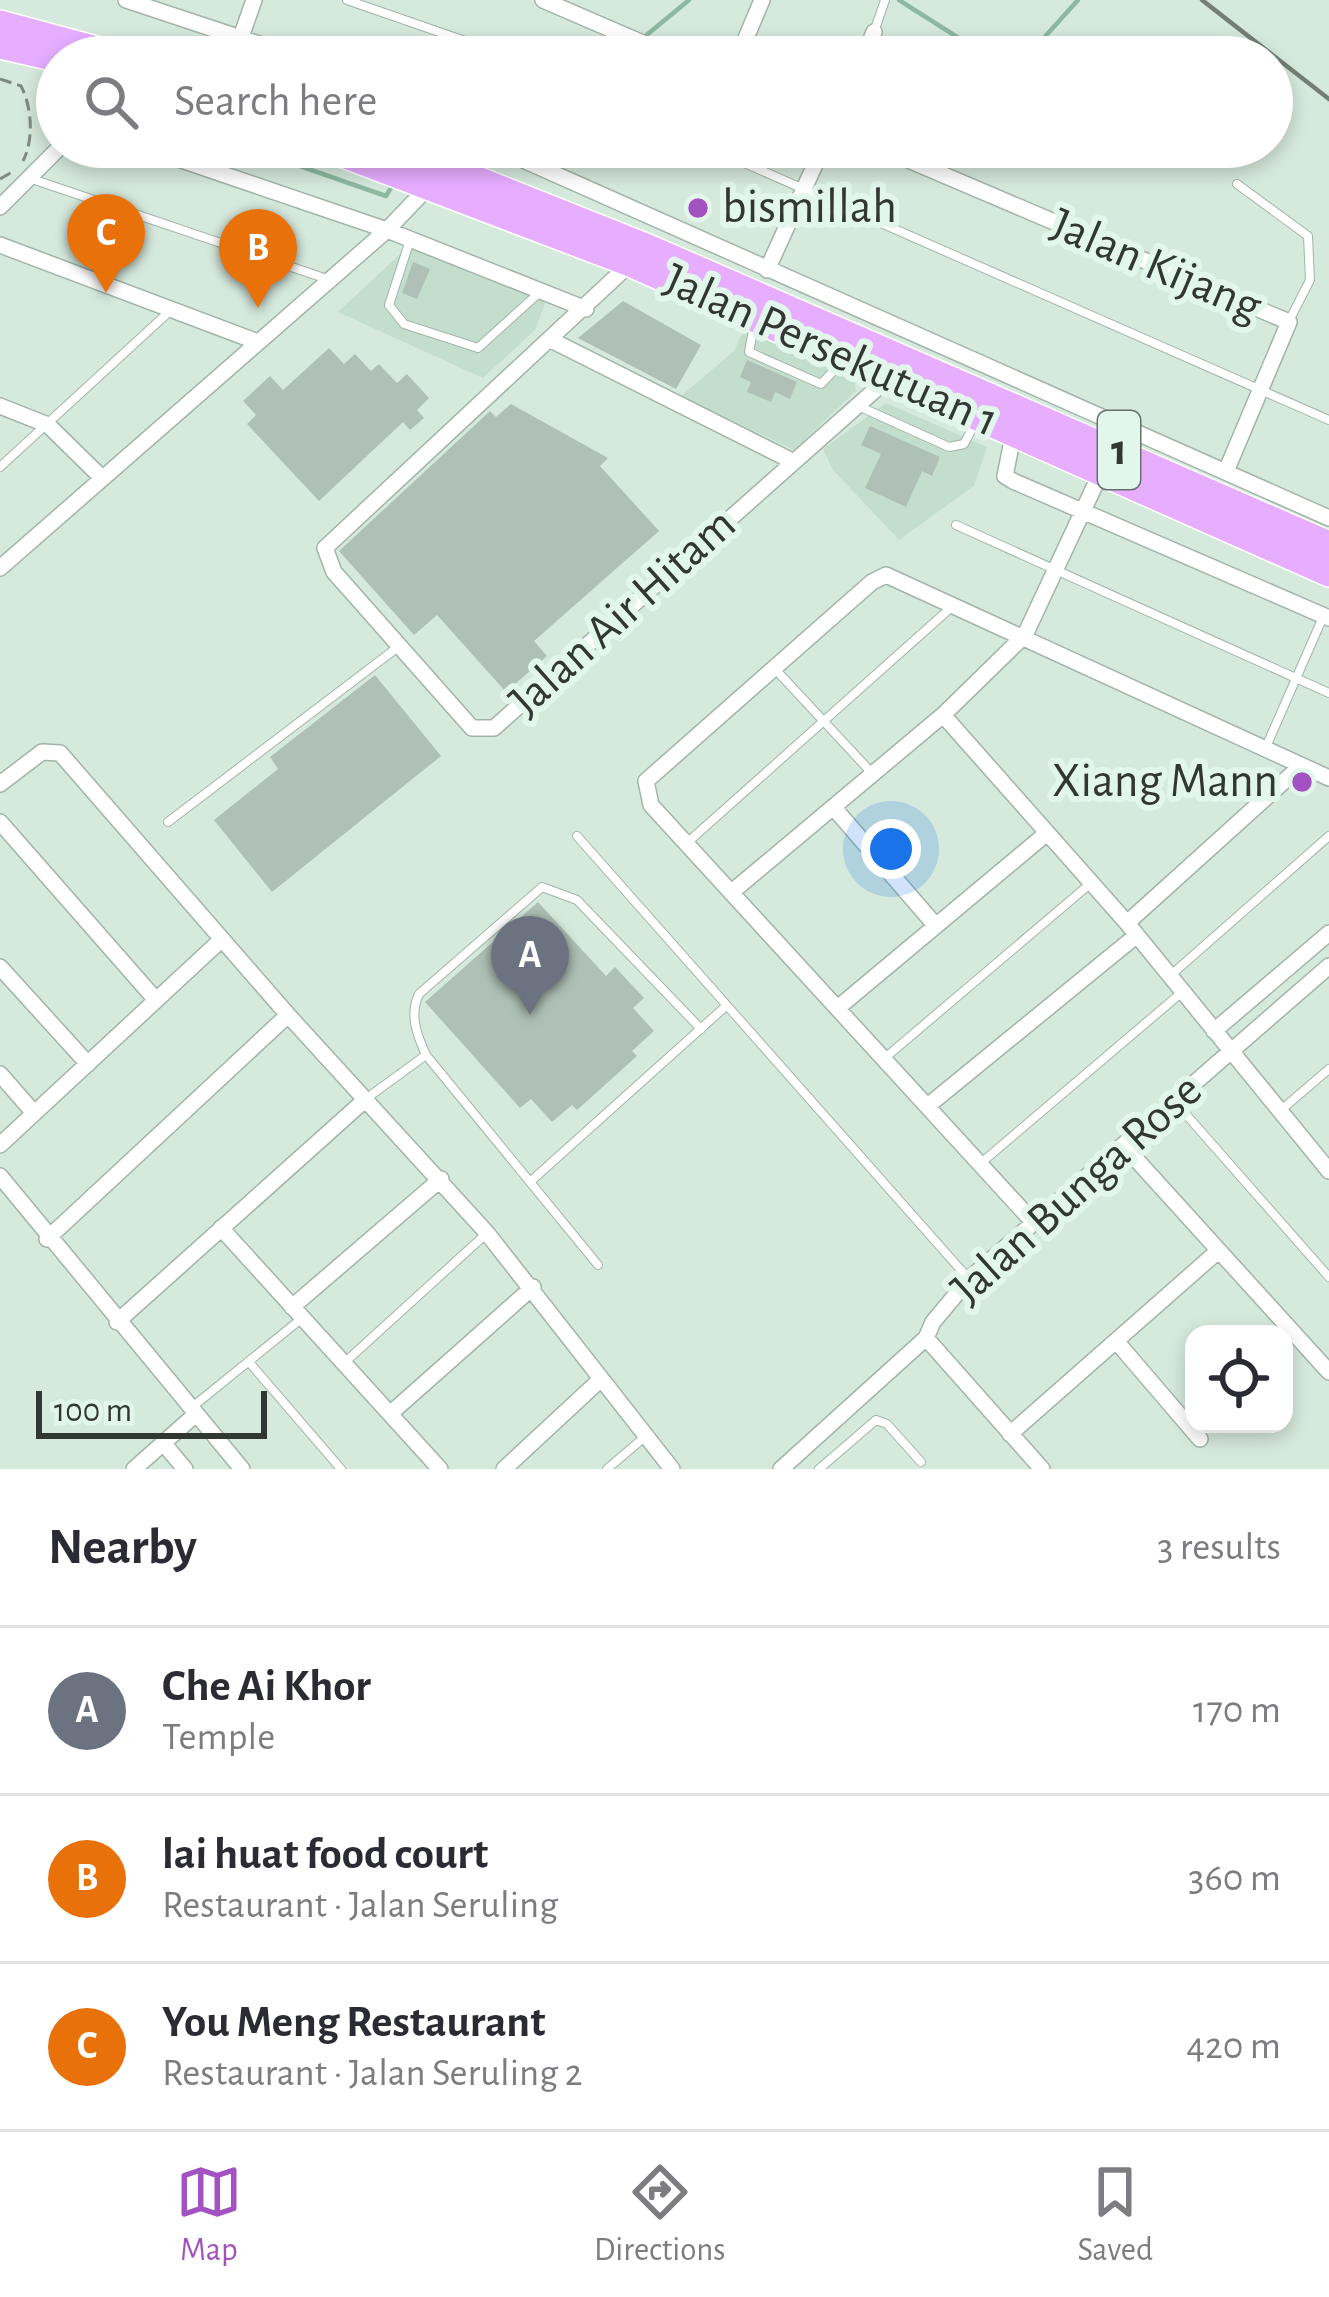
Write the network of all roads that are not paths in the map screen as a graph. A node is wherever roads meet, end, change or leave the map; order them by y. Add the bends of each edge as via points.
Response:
1 (126, 0) edge
2 (254, 0) edge
3 (347, 0) edge
4 (544, 0) edge
5 (885, 0) edge
6 (760, 5) edge
7 (0, 24) edge
8 (874, 32) joint
9 (44, 36) edge
10 (234, 36) edge
11 (241, 36) edge
12 (451, 36) edge
13 (627, 36) edge
14 (747, 36) edge
15 (872, 36) edge
16 (0, 45) edge
17 (36, 53) edge
18 (39, 168) edge
19 (205, 168) edge
20 (411, 168) edge
21 (428, 168) edge
22 (540, 168) edge
23 (755, 168) edge
24 (814, 168) edge
25 (927, 168) edge
26 (440, 175) junction
27 (29, 178) junction
28 (1237, 184) dead end
29 (804, 190) junction
30 (0, 207) edge
31 (387, 230) junction
32 (410, 239) junction
33 (0, 244) edge
34 (639, 255) junction
35 (766, 270) junction
36 (329, 279) junction
37 (541, 291) junction
38 (586, 309) junction
39 (172, 310) junction
40 (1288, 322) junction
41 (256, 341) junction
42 (553, 341) junction
43 (898, 368) junction
44 (1260, 390) junction
45 (856, 405) junction
46 (0, 406) edge
47 (979, 417) junction
48 (1329, 420) edge
49 (48, 424) junction
50 (1014, 430) junction
51 (1108, 459) junction
52 (794, 462) junction
53 (0, 467) edge
54 (1227, 469) junction
55 (101, 477) junction
56 (1081, 507) junction
57 (1329, 518) edge
58 (956, 525) dead end
59 (1329, 545) edge
60 (0, 568) edge
61 (1055, 568) junction
62 (1329, 573) edge
63 (956, 603) junction
64 (1326, 616) edge
65 (1025, 635) junction
66 (398, 647) junction
67 (774, 668) junction
68 (1296, 678) junction
69 (1329, 693) edge
70 (943, 716) junction
71 (826, 724) junction
72 (1266, 748) junction
73 (0, 756) edge
74 (1301, 766) junction
75 (14, 772) junction
76 (873, 775) junction
77 (1329, 778) edge
78 (0, 784) edge
79 (834, 808) junction
80 (0, 822) edge
81 (168, 822) dead end
82 (1047, 833) junction
83 (577, 836) dead end
84 (1329, 836) edge
85 (687, 843) junction
86 (1091, 883) junction
87 (733, 891) junction
88 (936, 926) junction
89 (1132, 929) junction
90 (1329, 932) edge
91 (221, 940) junction
92 (1329, 966) edge
93 (0, 967) edge
94 (1170, 976) junction
95 (1182, 991) junction
96 (156, 1000) junction
97 (727, 1006) junction
98 (840, 1006) junction
99 (288, 1016) junction
100 (700, 1029) junction
101 (1214, 1031) junction
102 (1232, 1052) junction
103 (426, 1055) junction
104 (886, 1057) junction
105 (88, 1064) junction
106 (1329, 1070) edge
107 (0, 1074) edge
108 (366, 1099) junction
109 (1174, 1102) junction
110 (930, 1104) junction
111 (1280, 1111) junction
112 (34, 1113) junction
113 (0, 1145) edge
114 (1124, 1146) junction
115 (1326, 1161) edge
116 (981, 1163) junction
117 (0, 1176) edge
118 (441, 1179) junction
119 (531, 1181) junction
120 (1034, 1223) junction
121 (221, 1228) junction
122 (487, 1233) junction
123 (47, 1239) junction
124 (1217, 1252) junction
125 (598, 1265) dead end
126 (1329, 1277) edge
127 (969, 1279) junction
128 (532, 1287) junction
129 (297, 1312) junction
130 (117, 1322) junction
131 (926, 1338) junction
132 (1116, 1341) junction
133 (1325, 1360) edge
134 (249, 1362) junction
135 (343, 1364) junction
136 (602, 1379) junction
137 (193, 1412) junction
138 (391, 1413) junction
139 (1010, 1434) junction
140 (647, 1435) junction
141 (1200, 1439) dead end
142 (164, 1444) junction
143 (921, 1462) dead end
144 (134, 1469) edge
145 (184, 1469) edge
146 (242, 1469) edge
147 (341, 1469) edge
148 (440, 1469) edge
149 (504, 1469) edge
150 (607, 1469) edge
151 (672, 1469) edge
152 (781, 1469) edge
153 (819, 1469) edge
154 (1042, 1469) edge

1 - 10 street
2 - 11 street
3 - 12 lane
4 - 13 street
5 - 8 lane
6 - 14 street
7 - 9 highway
8 - 15 street
16 - 17 highway
18 - 27 street
19 - 31 street
20 - 26 highway, Jalan Persekutuan 1 / 1
21 - 26 highway, Jalan Persekutuan 1 / 1
22 - 35 street
23 - 29 lane
24 - 29 street
25 - 40 street, Jalan Kijang
26 - 31 street
26 - 34 highway, Jalan Persekutuan 1 / 1
27 - 30 street
27 - 36 lane
28 - 40 lane via 1307,236 1310,280
29 - 35 street
29 - 44 lane
31 - 32 street
31 - 36 street
32 - 37 street
32 - 37 lane via 389,305 404,324 478,348
33 - 39 street
34 - 38 street
34 - 43 highway, Jalan Persekutuan 1 / 1
34 - 43 highway, Jalan Persekutuan 1 / 1 via 846,358
35 - 54 street
36 - 41 street
37 - 38 street
38 - 42 street
39 - 41 street
39 - 49 lane
40 - 44 street, Jalan Kijang
41 - 55 street
42 - 52 street
42 - 66 street, Jalan Air Hitam via 325,548
43 - 45 street, Jalan Air Hitam
43 - 47 highway, Jalan Persekutuan 1 / 1
43 - 51 highway, Jalan Persekutuan 1 / 1
44 - 48 lane
44 - 54 street, Jalan Kijang
45 - 47 lane via 949,447 964,444
45 - 52 street, Jalan Air Hitam
46 - 49 street
47 - 50 highway, Jalan Persekutuan 1 / 1
49 - 53 lane
49 - 55 street
50 - 51 highway, Jalan Persekutuan 1 / 1
50 - 56 street via 1005,476
51 - 56 street
51 - 59 highway, Jalan Persekutuan 1 / 1
51 - 62 highway, Jalan Persekutuan 1 / 1
52 - 66 street, Jalan Air Hitam via 494,728 464,724
54 - 57 street
55 - 60 street
56 - 61 street
56 - 64 street
58 - 61 lane
61 - 65 street
61 - 68 lane
63 - 65 street
63 - 67 street via 886,575
63 - 71 lane
64 - 68 lane
65 - 70 street
65 - 72 street
66 - 81 lane
67 - 71 lane
67 - 85 street via 652,773 644,789
68 - 69 lane
68 - 72 lane
70 - 76 street
70 - 82 street
71 - 76 lane
71 - 85 lane
72 - 74 street
73 - 75 street
74 - 77 street
74 - 89 street
75 - 78 street
75 - 91 street via 51,751 67,760
76 - 79 street
79 - 87 street
79 - 88 street
80 - 96 street
82 - 86 street
82 - 88 street
83 - 97 lane
84 - 94 lane
85 - 87 street
86 - 89 street
86 - 104 lane
87 - 98 street
88 - 98 street
89 - 94 street
89 - 110 street
90 - 101 street
91 - 96 street
91 - 99 street
92 - 102 street, Jalan Bunga Rose
93 - 105 street
94 - 95 street
95 - 101 street
95 - 116 lane
96 - 105 street
97 - 100 lane
97 - 127 lane
98 - 104 street
99 - 108 street
99 - 123 street
100 - 103 lane via 577,900 542,887 418,994 415,1028
100 - 119 lane
101 - 102 street
102 - 109 street, Jalan Bunga Rose
102 - 111 street
103 - 108 lane
103 - 119 lane
104 - 110 street
105 - 112 street
106 - 111 lane
107 - 112 street
108 - 118 street
108 - 121 street
109 - 114 street, Jalan Bunga Rose
109 - 126 lane
110 - 116 street
111 - 115 street
112 - 113 street
114 - 120 street, Jalan Bunga Rose
114 - 124 street
116 - 120 street
117 - 123 street
118 - 122 street
118 - 129 street
119 - 125 lane
120 - 127 street, Jalan Bunga Rose
121 - 129 street
121 - 130 street
122 - 128 street
122 - 135 lane
123 - 130 street
124 - 132 street
124 - 133 street
127 - 131 street, Jalan Bunga Rose
128 - 136 street
128 - 138 street
129 - 134 lane
129 - 135 street
130 - 137 street
131 - 139 street
131 - 152 street, Jalan Bunga Rose
132 - 139 street
132 - 141 street
134 - 137 lane
134 - 147 lane
135 - 138 street
136 - 140 street
136 - 149 street
137 - 142 street
137 - 146 street
138 - 148 street
139 - 154 street
140 - 150 lane
140 - 151 street
142 - 144 street
142 - 145 street
143 - 153 lane via 877,1420

